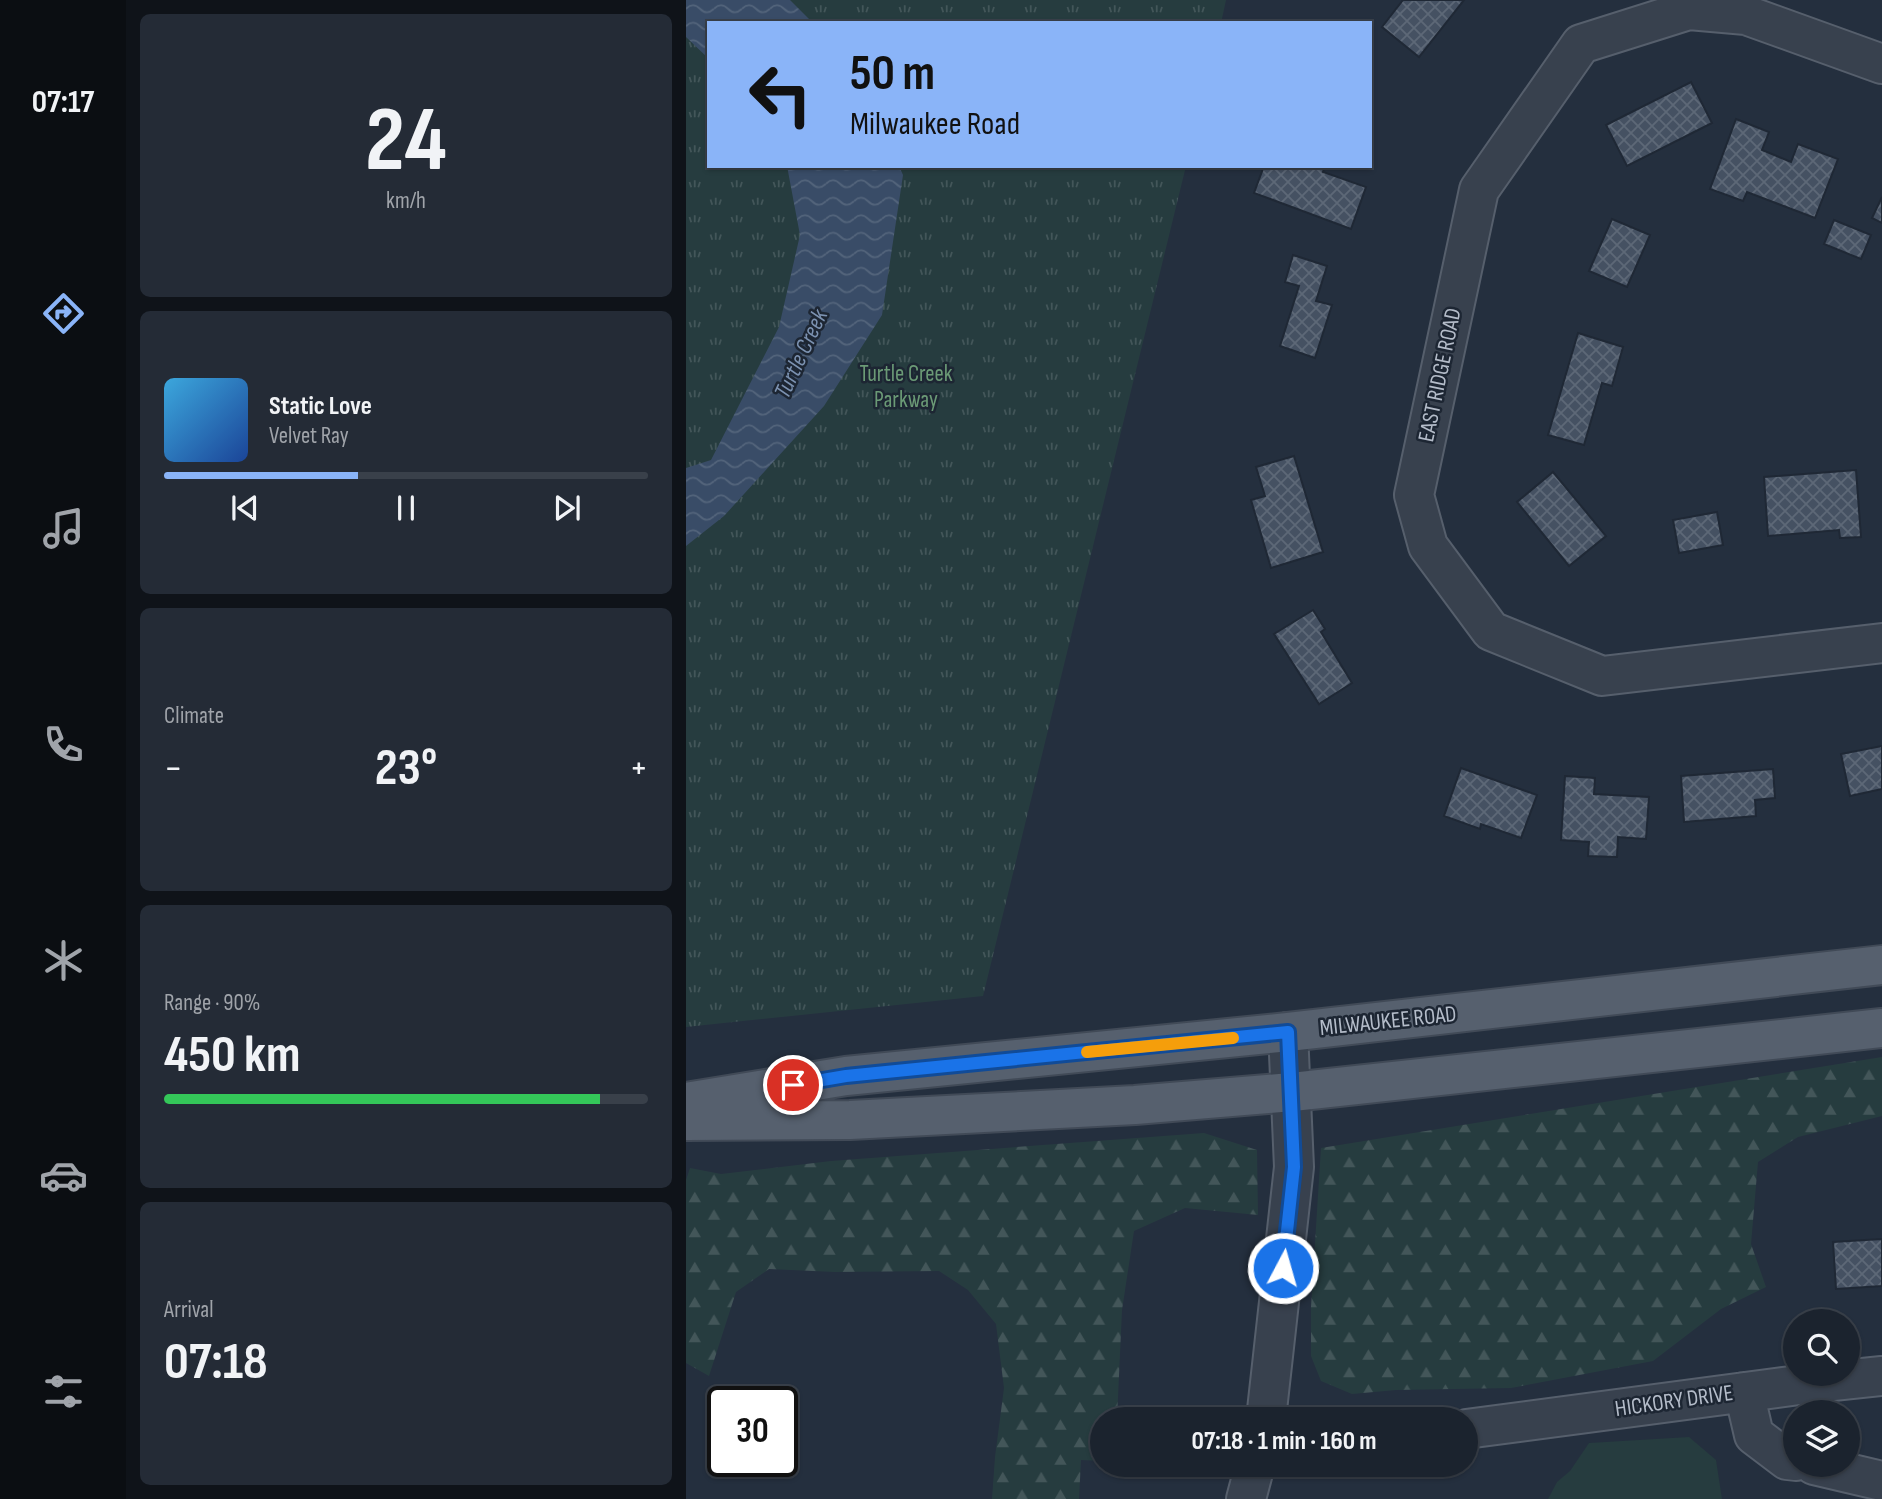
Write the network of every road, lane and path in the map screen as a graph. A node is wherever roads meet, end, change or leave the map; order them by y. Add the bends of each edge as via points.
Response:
1 (1882, 64) edge
2 (1882, 643) edge
3 (1882, 965) edge
4 (1882, 1028) edge
5 (1288, 1032) junction
6 (1292, 1092) junction
7 (686, 1102) edge
8 (686, 1121) edge
9 (1882, 1377) edge
10 (1744, 1392) junction
11 (1267, 1407) edge
12 (1478, 1427) edge
13 (1783, 1457) edge
14 (1860, 1476) edge
15 (1252, 1477) edge
16 (1266, 1477) edge
17 (1882, 1481) edge
18 (1246, 1499) edge
19 (1265, 1499) edge

1 - 2 street, EAST RIDGE ROAD via 1746,15 1689,10 1581,44 1479,190 1414,495 1428,547 1491,631 1602,676
3 - 5 main road, MILWAUKEE ROAD
4 - 6 main road
5 - 6 street
5 - 7 main road, MILWAUKEE ROAD via 846,1076
6 - 8 main road via 850,1120
6 - 11 street via 1294,1167
9 - 10 street, HICKORY DRIVE
10 - 12 street, HICKORY DRIVE
10 - 13 street via 1755,1435
14 - 17 street
15 - 18 street
16 - 19 street

